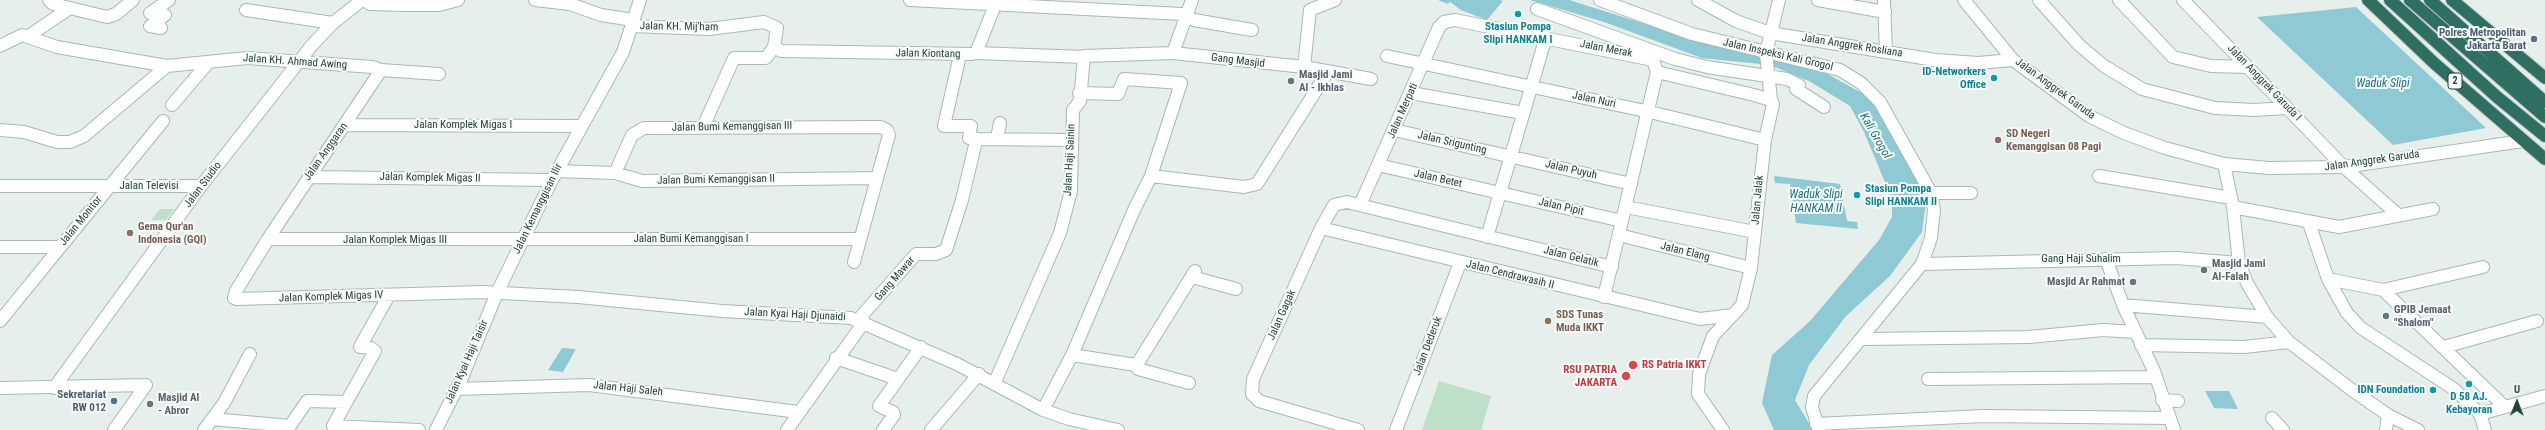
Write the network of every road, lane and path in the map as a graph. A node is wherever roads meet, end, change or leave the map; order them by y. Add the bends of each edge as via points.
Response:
1 (49, 0) edge
2 (132, 0) edge
3 (169, 0) edge
4 (363, 0) edge
5 (458, 0) edge
6 (535, 0) edge
7 (640, 0) edge
8 (910, 0) edge
9 (1192, 0) edge
10 (1335, 0) edge
11 (1600, 0) edge
12 (1698, 0) edge
13 (1779, 0) edge
14 (1818, 0) edge
15 (1884, 0) edge
16 (1964, 0) edge
17 (2039, 0) edge
18 (2119, 0) edge
19 (2184, 0) edge
20 (2368, 0) edge
21 (2390, 0) edge
22 (2410, 0) edge
23 (2430, 0) edge
24 (2452, 0) edge
25 (996, 2) edge
26 (70, 8) junction
27 (1537, 9) dead end
28 (246, 10) dead end
29 (1885, 12) junction
30 (1188, 15) junction
31 (1449, 20) joint
32 (334, 23) junction
33 (633, 23) junction
34 (161, 28) dead end
35 (1252, 30) dead end
36 (1770, 33) junction
37 (27, 36) junction
38 (1546, 37) junction
39 (0, 46) edge
40 (774, 47) junction
41 (1886, 51) junction
42 (976, 53) junction
43 (1173, 53) junction
44 (1766, 53) junction
45 (960, 54) junction
46 (1387, 56) dead end
47 (1084, 57) junction
48 (2013, 60) junction
49 (208, 63) junction
50 (298, 63) junction
51 (1423, 64) junction
52 (166, 66) junction
53 (1304, 67) junction
54 (2248, 67) junction
55 (378, 69) junction
56 (1657, 72) junction
57 (1327, 73) junction
58 (439, 74) dead end
59 (1767, 74) junction
60 (2545, 78) edge
61 (1371, 79) dead end
62 (1531, 87) junction
63 (1079, 93) junction
64 (1411, 93) junction
65 (1754, 95) junction
66 (1771, 100) junction
67 (2545, 102) edge
68 (172, 105) dead end
69 (1824, 107) dead end
70 (2287, 108) junction
71 (1650, 112) junction
72 (1523, 113) junction
73 (2545, 117) edge
74 (163, 121) dead end
75 (1000, 123) dead end
76 (345, 125) junction
77 (581, 126) junction
78 (703, 127) junction
79 (0, 130) edge
80 (1394, 130) junction
81 (2545, 136) edge
82 (997, 138) junction
83 (979, 139) junction
84 (1072, 140) junction
85 (1765, 140) junction
86 (2524, 141) junction
87 (1510, 157) junction
88 (2545, 159) edge
89 (2224, 164) junction
90 (1378, 166) junction
91 (2344, 167) junction
92 (615, 173) junction
93 (554, 176) junction
94 (1151, 176) junction
95 (2099, 176) dead end
96 (309, 177) junction
97 (876, 178) junction
98 (1632, 184) junction
99 (0, 186) edge
100 (109, 186) junction
101 (201, 186) junction
102 (1499, 193) junction
103 (1931, 193) junction
104 (1971, 193) dead end
105 (2232, 203) junction
106 (1360, 205) junction
107 (1626, 207) junction
108 (2433, 209) dead end
109 (2397, 214) junction
110 (1622, 221) junction
111 (2309, 223) junction
112 (1321, 228) junction
113 (1755, 232) junction
114 (1619, 235) junction
115 (1487, 236) junction
116 (860, 239) junction
117 (268, 240) junction
118 (523, 240) junction
119 (0, 247) edge
120 (60, 247) junction
121 (2106, 259) junction
122 (854, 262) dead end
123 (1460, 263) junction
124 (2239, 263) junction
125 (1922, 264) junction
126 (1612, 267) junction
127 (2483, 267) dead end
128 (1751, 268) junction
129 (2328, 279) junction
130 (1236, 289) dead end
131 (2383, 290) junction
132 (497, 293) junction
133 (389, 295) junction
134 (1604, 298) junction
135 (2123, 305) junction
136 (5, 308) edge
137 (1733, 315) junction
138 (2267, 317) junction
139 (1700, 319) junction
140 (0, 321) edge
141 (861, 321) junction
142 (2537, 321) dead end
143 (2136, 332) junction
144 (1713, 336) junction
145 (1862, 339) junction
146 (2289, 342) junction
147 (2141, 345) junction
148 (921, 347) junction
149 (2444, 347) junction
150 (250, 354) dead end
151 (1072, 355) junction
152 (836, 358) junction
153 (1136, 365) junction
154 (979, 374) junction
155 (2154, 377) junction
156 (898, 379) junction
157 (1928, 379) dead end
158 (995, 382) junction
159 (1189, 383) dead end
160 (0, 388) edge
161 (54, 388) junction
162 (456, 389) junction
163 (2545, 396) edge
164 (2162, 400) junction
165 (2178, 401) dead end
166 (346, 402) junction
167 (2506, 407) junction
168 (1044, 410) junction
169 (798, 412) junction
170 (2480, 414) junction
171 (2388, 415) junction
172 (2272, 418) dead end
173 (2172, 424) edge
174 (208, 425) edge
175 (1067, 425) edge
176 (1917, 425) edge
177 (1865, 426) edge
178 (1817, 427) edge
179 (114, 430) edge
180 (419, 430) edge
181 (436, 430) edge
182 (787, 430) edge
183 (883, 430) edge
184 (931, 430) edge
185 (1118, 430) edge
186 (1358, 430) edge
187 (1396, 430) edge
188 (1723, 430) edge
189 (2283, 430) edge
190 (2386, 430) edge
191 (2418, 430) edge
192 (2485, 430) edge

1 - 26 street via 53,4
2 - 26 street via 109,17
3 - 34 street via 150,13 165,15 150,26
4 - 5 street via 377,5 439,5
4 - 32 street, Jalan Studio
6 - 33 street via 570,4
7 - 33 street, Jalan Kemanggisan Ilir
8 - 25 street
9 - 30 street
10 - 53 street via 1310,10
11 - 44 street, Jalan Inspeksi Kali Grogol via 1692,34
12 - 36 street, Jalan Anggrek Rosliana via 1736,21
13 - 36 street, Jalan Jalak
14 - 29 street
15 - 29 street
16 - 48 street, Jalan Anggrek Garuda
17 - 70 street via 2079,45 2104,66 2142,90 2215,108
18 - 54 street via 2173,57 2211,66
19 - 54 street, Jalan Anggrek Garuda I
20 - 86 highway, 2 via 2434,63
21 - 81 highway via 2497,97
22 - 73 highway
23 - 67 highway
24 - 60 highway
25 - 30 street
25 - 42 street
26 - 37 street
27 - 59 street via 1675,59 1707,67
28 - 32 street
29 - 41 street
30 - 35 street via 1194,20
30 - 43 street
31 - 38 street, Jalan Merak
31 - 51 street, Jalan Merpati via 1439,27
32 - 50 street, Jalan Studio
33 - 40 street, Jalan KH. Mij'ham via 709,29 764,22 777,28
33 - 77 street, Jalan Kemanggisan Ilir via 623,52
36 - 41 street, Jalan Anggrek Rosliana
36 - 44 street, Jalan Jalak
37 - 39 street via 17,36
37 - 52 street, Jalan KH. Ahmad Awing via 57,47
38 - 56 street, Jalan Merak via 1645,57 1653,60
38 - 62 street
40 - 45 street, Jalan Kiontang via 781,51
40 - 78 street via 766,58 734,58
41 - 48 street, Jalan Anggrek Rosliana via 1957,62
42 - 45 street, Jalan Kiontang
42 - 47 street, Jalan Kiontang
43 - 47 street
43 - 53 street, Gang Masjid
44 - 59 street, Jalan Jalak
44 - 103 street, Jalan Inspeksi Kali Grogol via 1840,70 1861,83 1880,102
45 - 83 street via 944,126 971,126 970,139
46 - 51 street, Jalan Nuri
47 - 63 street, Jalan Haji Sainin via 1085,65
48 - 89 street, Jalan Anggrek Garuda via 2083,112 2105,125 2165,148
49 - 50 street, Jalan KH. Ahmad Awing via 248,58
49 - 52 street, Jalan KH. Ahmad Awing
49 - 68 street
50 - 55 street, Jalan KH. Ahmad Awing
50 - 101 street, Jalan Studio
51 - 62 street, Jalan Nuri
51 - 64 street, Jalan Merpati
52 - 79 street via 84,136 70,142 57,142 24,132
53 - 57 street, Gang Masjid
54 - 70 street, Jalan Anggrek Garuda I
55 - 58 street, Jalan KH. Ahmad Awing
55 - 76 street, Jalan Anggaran
56 - 65 street
56 - 71 street, Jalan Gelatik
57 - 61 street, Gang Masjid
57 - 94 street via 1257,184 1244,187
59 - 65 street via 1761,91
59 - 66 street, Jalan Jalak
59 - 69 street via 1799,85 1796,89
62 - 71 street, Jalan Nuri
62 - 72 street
63 - 84 street, Jalan Haji Sainin via 1080,101 1073,110
63 - 94 street via 1118,94 1124,78 1181,83
64 - 72 street
64 - 80 street, Jalan Merpati
65 - 66 street
66 - 85 street, Jalan Jalak via 1773,106
70 - 91 street, Jalan Anggrek Garuda I
71 - 85 street, Jalan Nuri
71 - 98 street, Jalan Gelatik
72 - 87 street
74 - 100 street, Jalan Monitor
75 - 82 street
76 - 77 street, Jalan Komplek Migas I
76 - 96 street, Jalan Anggaran
77 - 93 street, Jalan Kemanggisan Ilir
78 - 92 street, Jalan Bumi Kemanggisan III via 637,130 632,135
78 - 97 street, Jalan Bumi Kemanggisan III via 876,125 886,129 888,135
80 - 87 street, Jalan Srigunting
80 - 90 street, Jalan Merpati
82 - 83 street
82 - 84 street
83 - 141 street, Gang Mawar via 976,142 946,250 936,254 916,254
84 - 158 street, Jalan Haji Sainin via 1071,191 1060,233
85 - 113 street, Jalan Jalak
86 - 88 highway, 2
86 - 91 street, Jalan Anggrek Garuda
87 - 98 street, Jalan Puyuh
87 - 102 street
89 - 91 street, Jalan Anggrek Garuda via 2269,168
89 - 105 street
90 - 102 street, Jalan Betet
90 - 106 street, Jalan Merpati
91 - 109 street, Jalan Anggrek Garuda I
92 - 93 street, Jalan Bumi Kemanggisan II
92 - 97 street, Jalan Bumi Kemanggisan II via 642,181
93 - 96 street, Jalan Komplek Migas II
93 - 118 street, Jalan Kemanggisan Ilir
94 - 151 street
95 - 105 street
96 - 117 street, Jalan Anggaran
97 - 116 street
98 - 107 street, Jalan Gelatik
99 - 100 street, Jalan Televisi
100 - 101 street, Jalan Televisi
100 - 120 street, Jalan Monitor
101 - 161 street, Jalan Studio
102 - 110 street, Jalan Pipit
102 - 115 street
103 - 104 street
103 - 125 street, Jalan Inspeksi Kali Grogol via 1934,210 1931,238
105 - 111 street
105 - 124 street
106 - 112 street via 1348,202 1334,205
106 - 115 street, Jalan Gelatik
107 - 110 street, Jalan Gelatik
107 - 113 street
108 - 109 street
109 - 111 street via 2339,227
110 - 114 street, Jalan Gelatik
111 - 129 street
112 - 123 street, Jalan Cendrawasih II
112 - 186 street, Jalan Gagak via 1253,379 1252,394 1258,401
113 - 128 street, Jalan Jalak
114 - 126 street, Jalan Gelatik
114 - 128 street, Jalan Elang
115 - 126 street, Jalan Gelatik
116 - 118 street, Jalan Bumi Kemanggisan I
116 - 122 street
117 - 118 street, Jalan Komplek Migas III
117 - 133 street, Jalan Komplek Migas IV via 234,298
118 - 132 street, Jalan Kemanggisan Ilir
119 - 120 street
120 - 136 street, Jalan Monitor
121 - 124 street, Gang Haji Suhalim via 2176,258
121 - 125 street, Gang Haji Suhalim
121 - 135 street
123 - 134 street, Jalan Cendrawasih II
123 - 187 street, Jalan Dederuk
124 - 138 street via 2247,283
125 - 145 street, Jalan Inspeksi Kali Grogol
126 - 134 street
127 - 131 street
128 - 137 street, Jalan Jalak via 1742,305
129 - 131 street
129 - 170 street via 2347,313 2362,328 2454,389
130 - 153 street via 1194,274
131 - 149 street
132 - 133 street, Jalan Komplek Migas IV
132 - 141 street, Jalan Kyai Haji Djunaidi
132 - 162 street, Jalan Kyai Haji Taisir
133 - 166 street via 361,345 362,348 371,348 374,351
134 - 139 street, Jalan Cendrawasih II
135 - 138 street
135 - 143 street
136 - 140 street, Jalan Monitor
137 - 139 street, Jalan Cendrawasih II
137 - 144 street, Jalan Jalak
138 - 146 street
139 - 144 street via 1709,326
141 - 148 street, Jalan Kyai Haji Djunaidi
141 - 152 street, Gang Mawar
142 - 149 street
143 - 145 street via 2103,330 2030,337
143 - 147 street
144 - 188 street via 1701,364 1698,394
145 - 178 street, Jalan Inspeksi Kali Grogol via 1814,396 1812,407
146 - 147 street via 2244,347
146 - 171 street
147 - 155 street via 2154,371
148 - 154 street, Jalan Kyai Haji Djunaidi
148 - 156 street
149 - 167 street
150 - 174 street via 224,403
151 - 153 street
151 - 168 street
152 - 156 street
152 - 169 street, Gang Mawar
153 - 159 street via 1138,369
154 - 158 street, Jalan Kyai Haji Djunaidi
154 - 184 street
155 - 157 street
155 - 164 street
156 - 183 street via 879,406 893,412 894,415
158 - 168 street, Jalan Kyai Haji Djunaidi
160 - 161 street
161 - 179 street via 146,385
162 - 169 street, Jalan Haji Saleh via 589,385
162 - 181 street, Jalan Kyai Haji Taisir
163 - 167 street
164 - 165 street
164 - 173 street
166 - 174 street via 307,401 290,426
166 - 180 street via 333,426
167 - 170 street
168 - 175 street, Jalan Kyai Haji Djunaidi
169 - 182 street, Gang Mawar
170 - 192 street
171 - 190 street
171 - 191 street
172 - 189 street
173 - 176 street via 1984,416
175 - 185 street, Jalan Kyai Haji Djunaidi
176 - 177 street
177 - 178 street

